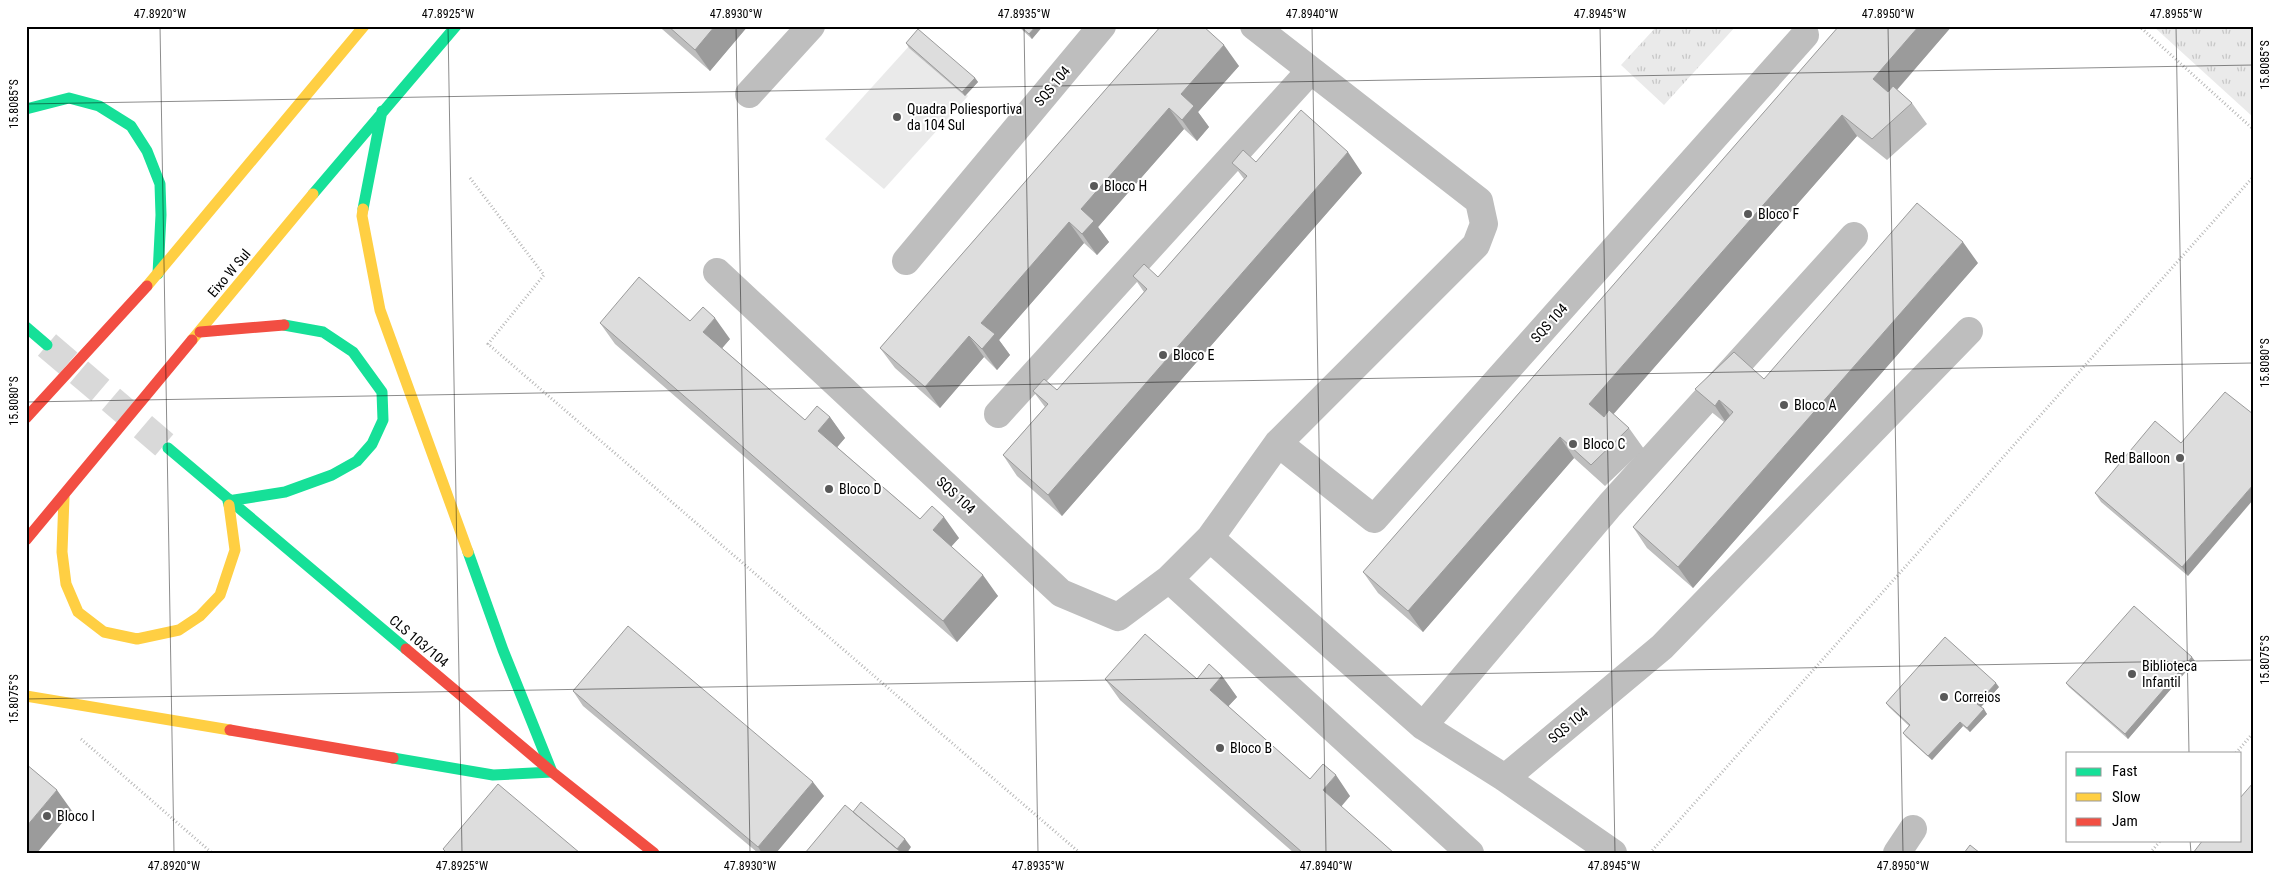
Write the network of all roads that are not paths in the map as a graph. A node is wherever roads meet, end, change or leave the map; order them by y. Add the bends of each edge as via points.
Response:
1 (364, 26) edge
2 (456, 26) edge
3 (810, 26) edge
4 (1102, 26) edge
5 (1254, 26) edge
6 (1805, 36) dead end
7 (1310, 71) junction
8 (748, 94) dead end
9 (26, 108) edge
10 (382, 112) junction
11 (1854, 236) dead end
12 (906, 261) dead end
13 (717, 272) dead end
14 (158, 274) junction
15 (26, 327) edge
16 (1969, 331) dead end
17 (200, 332) junction
18 (47, 345) tunnel mouth
19 (998, 414) dead end
20 (26, 418) edge
21 (1278, 443) junction
22 (168, 448) tunnel mouth
23 (64, 497) junction
24 (228, 501) junction
25 (1210, 538) junction
26 (26, 540) edge
27 (1169, 579) junction
28 (26, 696) edge
29 (1423, 726) junction
30 (552, 772) junction
31 (1506, 778) junction
32 (1913, 829) dead end
33 (654, 853) edge
34 (1470, 853) edge
35 (1613, 853) edge
36 (1897, 853) edge

1 - 14 main road
2 - 10 main road, Eixo W Sul
3 - 8 street
4 - 12 street, SQS 104
5 - 7 street, SQS 104
6 - 21 street, SQS 104 via 1374,519
7 - 19 street
7 - 21 street, SQS 104 via 1479,201 1484,224 1476,245
9 - 14 main road via 69,98 99,106 132,126 148,151 160,184
10 - 17 main road, Eixo W Sul
10 - 30 main road via 362,216 380,310 503,650
11 - 29 street via 1610,505
13 - 27 street, SQS 104 via 1061,593 1118,617
14 - 20 main road
15 - 18 main road
16 - 31 street, SQS 104 via 1662,647
17 - 23 main road, Eixo W Sul
17 - 24 main road via 285,325 323,332 353,352 382,392 383,420 372,444 357,461 332,475 285,492
21 - 25 street, SQS 104
22 - 24 main road, CLS 103/104
23 - 24 main road via 62,552 66,584 78,612 104,632 137,639 179,630 200,616 220,594 235,550
23 - 26 main road, Eixo W Sul
24 - 30 main road, CLS 103/104
25 - 27 street, SQS 104
25 - 29 street
27 - 34 street
28 - 30 main road via 493,775
29 - 31 street
30 - 33 main road, CLS 103/104
31 - 35 street
32 - 36 street

